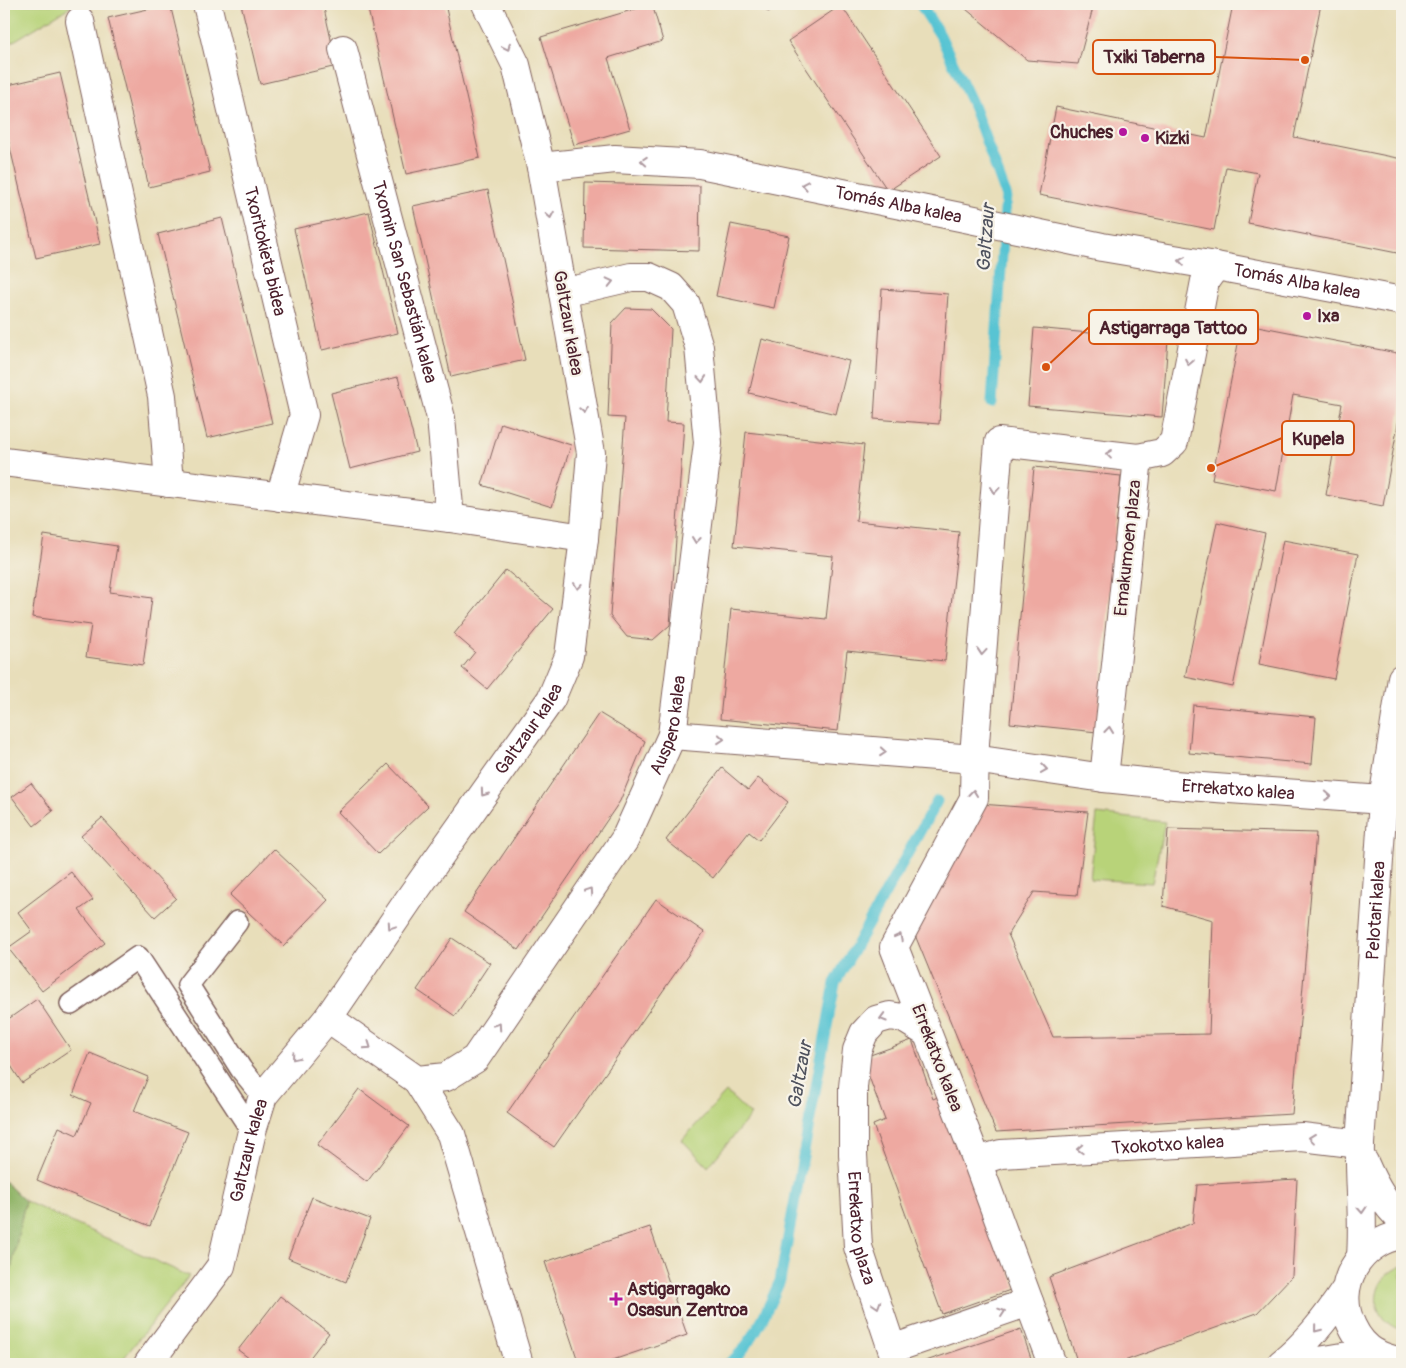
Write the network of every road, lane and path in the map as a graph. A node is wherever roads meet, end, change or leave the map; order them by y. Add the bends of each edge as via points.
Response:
1 (206, 4) edge
2 (486, 4) edge
3 (80, 21) dead end
4 (343, 49) dead end
5 (542, 167) junction
6 (1216, 266) junction
7 (563, 293) junction
8 (1402, 301) edge
9 (999, 442) joint
10 (1138, 458) junction
11 (4, 462) edge
12 (169, 483) junction
13 (280, 497) junction
14 (450, 518) junction
15 (584, 538) junction
16 (1402, 678) edge
17 (672, 734) junction
18 (974, 759) junction
19 (1104, 778) junction
20 (1383, 800) junction
21 (237, 922) dead end
22 (71, 1004) dead end
23 (328, 1018) junction
24 (927, 1033) junction
25 (417, 1080) junction
26 (263, 1096) junction
27 (252, 1131) junction
28 (1360, 1144) junction
29 (977, 1161) junction
30 (1402, 1220) edge
31 (1402, 1235) edge
32 (1361, 1256) junction
33 (1345, 1290) junction
34 (1029, 1302) junction
35 (1376, 1354) junction
36 (1402, 1362) edge
37 (148, 1364) edge
38 (519, 1364) edge
39 (1052, 1364) edge
40 (1281, 1364) edge
41 (1301, 1364) edge

1 - 13 street, Txoritokieta bidea via 304,415
2 -> 5 street, Galtzaur kalea via 516,65
3 - 12 street via 162,396
4 - 14 street, Txomin San Sebastián kalea via 441,418
6 -> 5 street, Tomás Alba kalea via 1102,247 700,164 615,159
5 -> 7 street, Galtzaur kalea
6 - 8 street, Tomás Alba kalea
6 -> 10 street via 1205,281 1174,442 1162,452
7 -> 15 street, Galtzaur kalea via 591,453
7 -> 17 street, Auspero kalea via 631,277 649,277 671,287 686,304 699,347 708,443
10 -> 9 street, Emakumoen plaza
9 -> 18 street, Errekatxo kalea
19 -> 10 street, Emakumoen plaza
11 - 12 street
12 - 13 street
13 - 14 street
14 - 15 street
15 -> 23 street, Galtzaur kalea via 569,656 551,699
16 - 20 street, Pelotari kalea
17 -> 18 street, Errekatxo kalea
25 -> 17 street, Auspero kalea via 446,1077 475,1059 625,839
18 -> 19 street, Errekatxo kalea
24 -> 18 street, Errekatxo kalea via 894,947 974,798
19 -> 20 street, Errekatxo kalea
20 - 28 street, Pelotari kalea
21 - 26 lane via 188,985 240,1068
22 - 27 lane via 138,957
23 -> 25 street
23 -> 26 street, Galtzaur kalea
24 - 29 street, Errekatxo kalea
24 -> 34 street, Errekatxo plaza via 903,1018 890,1016 876,1020 864,1033 856,1050 853,1144 858,1247 892,1350
25 - 38 street via 451,1134
26 - 27 street, Galtzaur kalea
27 - 37 street, Galtzaur kalea via 221,1266
28 -> 29 street, Txokotxo kalea via 1302,1137 1001,1154
28 - 30 street, Pelotari kalea via 1375,1188
28 -> 32 street, Pelotari kalea
29 - 34 street, Errekatxo kalea
31 - 32 street via 1374,1244
32 - 33 street via 1353,1266
33 - 35 street via 1348,1319 1364,1344
33 -> 40 street via 1311,1336
34 - 39 street, Errekatxo kalea
35 - 36 street
35 - 41 street

